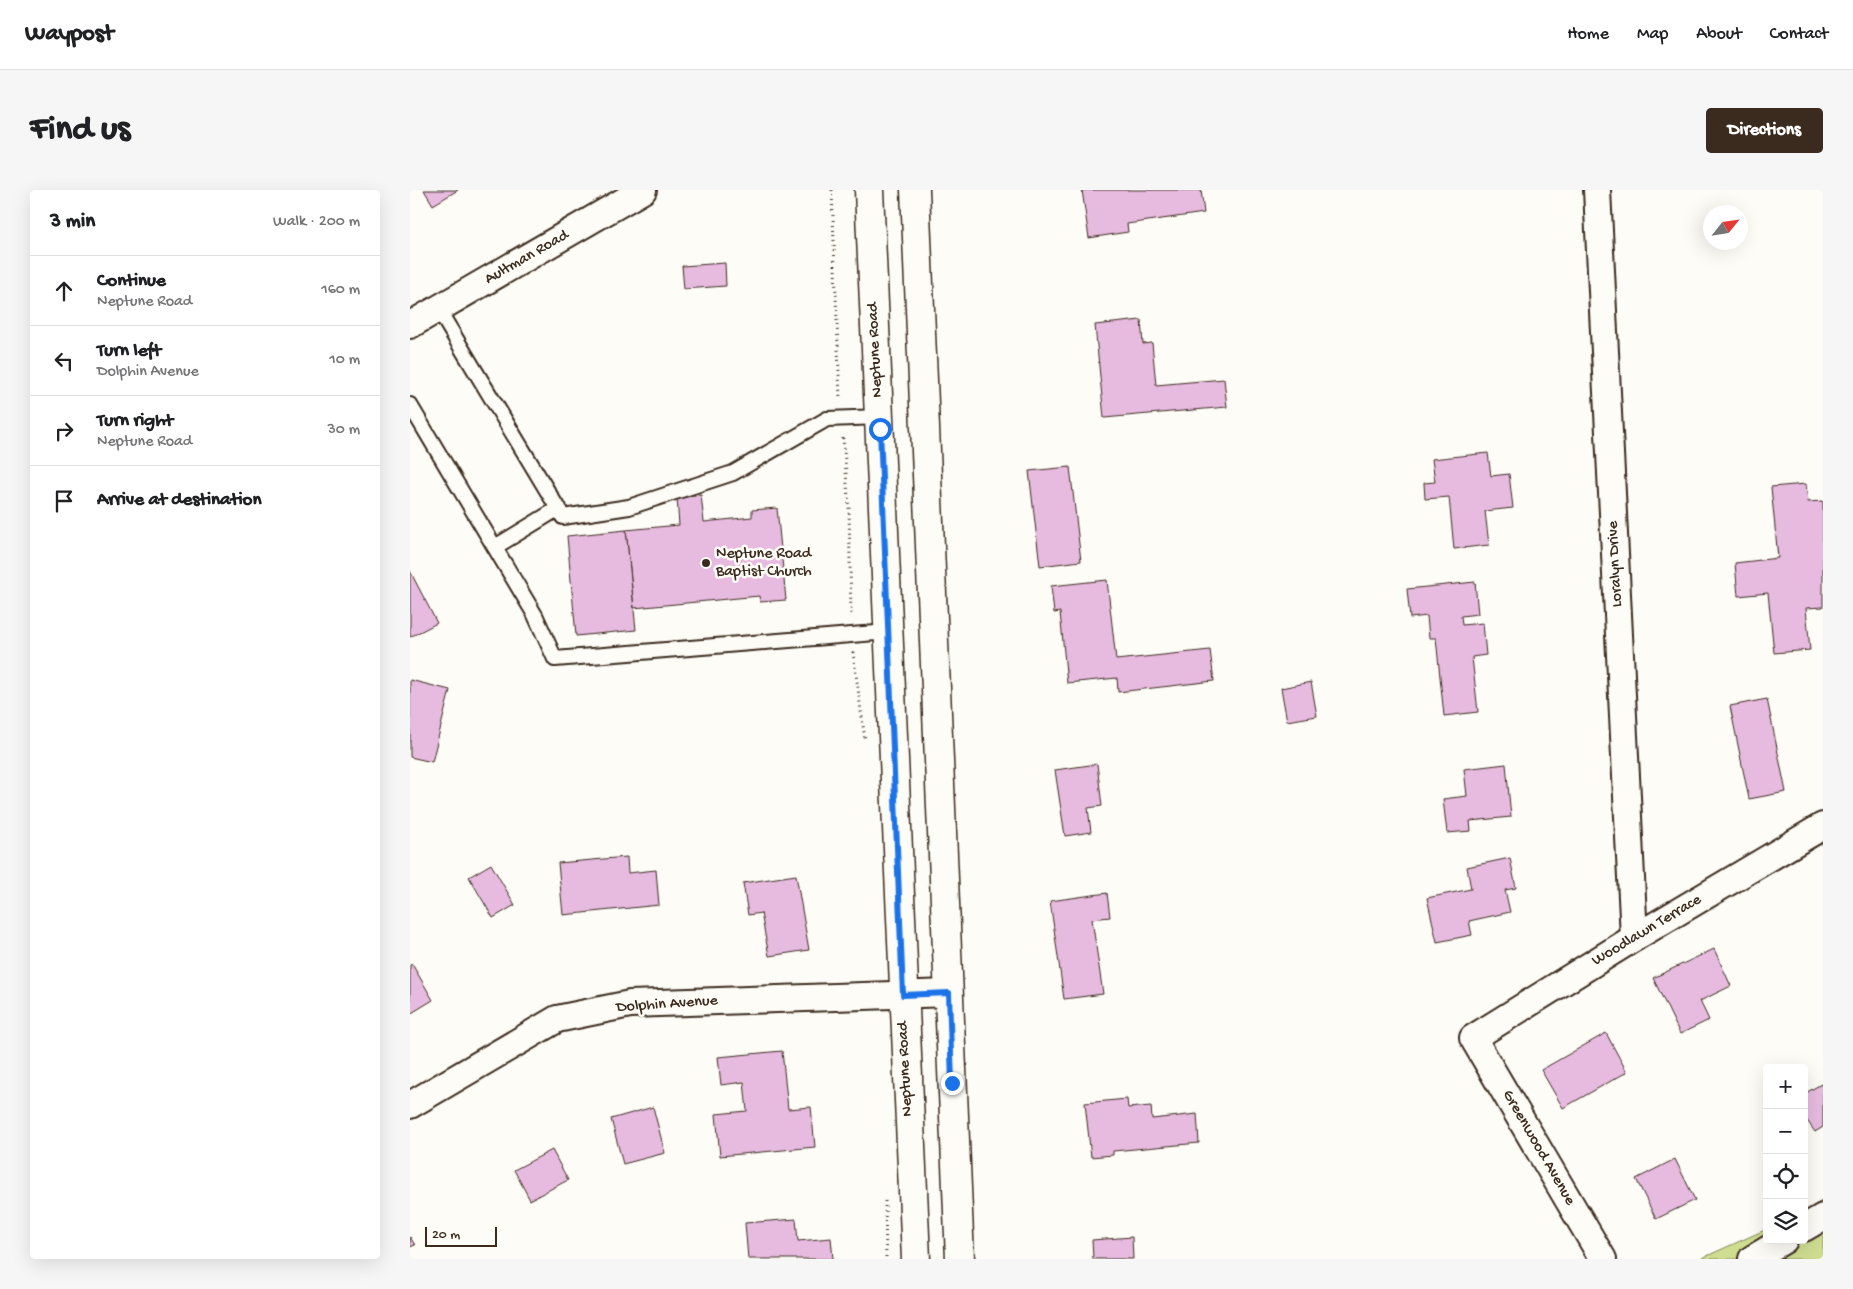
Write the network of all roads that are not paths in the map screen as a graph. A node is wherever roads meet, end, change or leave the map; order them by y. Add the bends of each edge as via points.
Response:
1 (643, 190) edge
2 (869, 190) edge
3 (915, 190) edge
4 (1597, 190) edge
5 (438, 309) junction
6 (410, 325) edge
7 (410, 405) edge
8 (880, 417) junction
9 (559, 508) junction
10 (495, 547) junction
11 (888, 632) junction
12 (1823, 826) edge
13 (1634, 938) junction
14 (949, 993) junction
15 (903, 995) junction
16 (1473, 1038) joint
17 (410, 1105) edge
18 (1823, 1217) edge
19 (1808, 1226) edge
20 (1777, 1244) edge
21 (916, 1259) edge
22 (960, 1259) edge
23 (1603, 1259) edge
24 (1752, 1259) edge

1 - 5 street, Aultman Road
2 - 8 main road, Neptune Road
3 - 14 main road
4 - 13 street, Loralyn Drive
5 - 6 street, Aultman Road
5 - 9 lane
7 - 10 lane
8 - 9 lane via 827,419 733,473 629,507 563,517
8 - 11 main road, Neptune Road
9 - 10 lane
10 - 11 lane via 536,615 556,659
11 - 15 main road, Neptune Road
12 - 13 street, Woodlawn Terrace
13 - 16 street, Woodlawn Terrace
14 - 15 street, Dolphin Avenue
14 - 22 main road
15 - 17 street, Dolphin Avenue via 630,1004 557,1019
15 - 21 main road, Neptune Road
16 - 23 street, Greenwood Avenue
18 - 19 street
20 - 24 street

